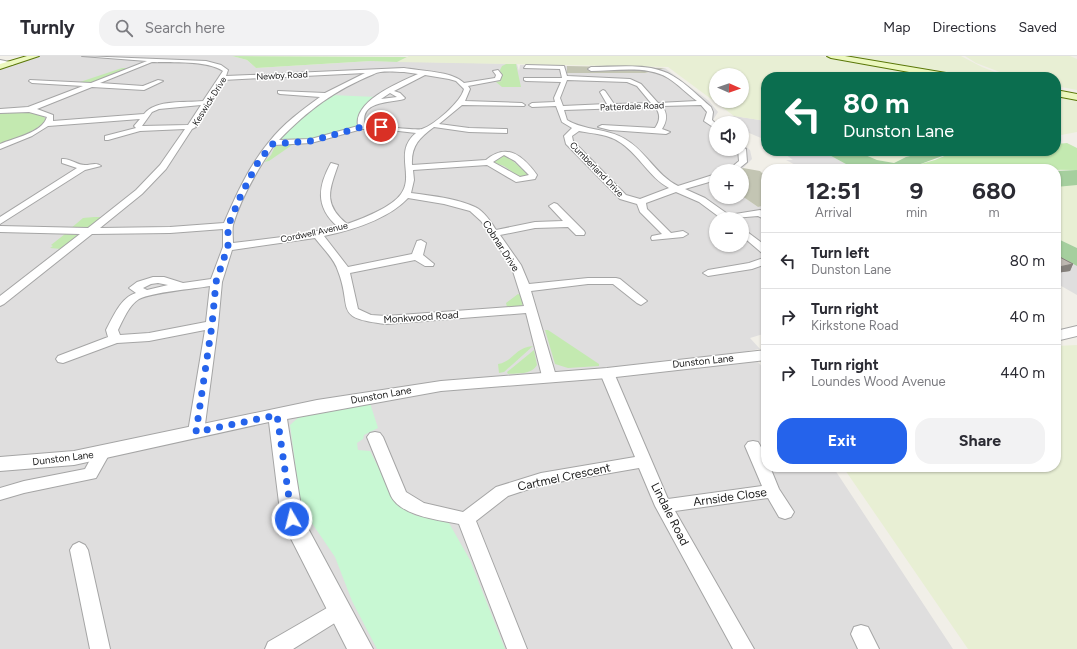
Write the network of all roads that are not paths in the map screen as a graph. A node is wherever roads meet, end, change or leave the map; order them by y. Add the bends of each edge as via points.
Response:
1 (35, 56) edge
2 (85, 56) edge
3 (831, 56) edge
4 (156, 60) junction
5 (0, 62) edge
6 (12, 63) junction
7 (389, 66) dead end
8 (0, 67) edge
9 (526, 67) dead end
10 (136, 68) junction
11 (591, 69) dead end
12 (379, 70) junction
13 (496, 71) dead end
14 (655, 71) junction
15 (340, 72) junction
16 (427, 72) junction
17 (923, 72) edge
18 (102, 73) dead end
19 (89, 77) dead end
20 (42, 78) dead end
21 (224, 78) junction
22 (526, 79) dead end
23 (564, 79) junction
24 (356, 80) junction
25 (628, 80) junction
26 (160, 81) dead end
27 (71, 84) junction
28 (91, 85) junction
29 (463, 85) junction
30 (144, 88) junction
31 (389, 91) junction
32 (280, 92) dead end
33 (603, 92) dead end
34 (131, 94) dead end
35 (1061, 94) edge
36 (326, 95) junction
37 (1077, 97) edge
38 (515, 98) dead end
39 (374, 102) junction
40 (208, 103) junction
41 (462, 103) junction
42 (704, 103) junction
43 (522, 105) dead end
44 (532, 105) dead end
45 (657, 105) junction
46 (505, 106) junction
47 (559, 106) junction
48 (612, 107) junction
49 (27, 110) junction
50 (0, 111) edge
51 (146, 116) junction
52 (709, 116) edge
53 (497, 123) dead end
54 (47, 124) junction
55 (432, 125) junction
56 (580, 126) junction
57 (192, 127) junction
58 (362, 127) junction
59 (140, 129) junction
60 (658, 130) junction
61 (504, 131) dead end
62 (422, 132) junction
63 (494, 132) junction
64 (666, 132) dead end
65 (108, 138) dead end
66 (272, 144) junction
67 (0, 147) edge
68 (65, 161) dead end
69 (488, 162) junction
70 (334, 165) dead end
71 (97, 166) dead end
72 (83, 168) junction
73 (408, 168) junction
74 (329, 178) junction
75 (340, 178) dead end
76 (709, 178) edge
77 (677, 189) junction
78 (405, 196) junction
79 (641, 202) junction
80 (554, 206) dead end
81 (719, 212) edge
82 (761, 214) edge
83 (749, 215) edge
84 (0, 221) edge
85 (571, 224) junction
86 (228, 226) junction
87 (344, 227) junction
88 (0, 229) edge
89 (90, 231) junction
90 (494, 233) junction
91 (580, 233) dead end
92 (317, 234) junction
93 (683, 234) dead end
94 (669, 236) junction
95 (749, 237) edge
96 (656, 238) dead end
97 (421, 243) dead end
98 (228, 246) junction
99 (761, 247) edge
100 (417, 256) junction
101 (761, 262) edge
102 (429, 264) dead end
103 (344, 271) junction
104 (606, 271) dead end
105 (708, 273) dead end
106 (616, 281) junction
107 (216, 282) junction
108 (524, 288) junction
109 (641, 301) dead end
110 (0, 302) edge
111 (530, 309) junction
112 (212, 325) junction
113 (1077, 331) edge
114 (1061, 335) edge
115 (115, 339) junction
116 (761, 356) edge
117 (63, 359) dead end
118 (607, 373) junction
119 (549, 376) junction
120 (277, 415) junction
121 (196, 432) junction
122 (375, 437) dead end
123 (753, 446) dead end
124 (102, 453) junction
125 (645, 461) junction
126 (0, 464) edge
127 (761, 465) edge
128 (764, 472) edge
129 (772, 491) junction
130 (0, 494) edge
131 (663, 506) junction
132 (785, 512) dead end
133 (466, 519) junction
134 (79, 550) dead end
135 (339, 610) junction
136 (100, 649) edge
137 (274, 649) edge
138 (360, 649) edge
139 (517, 649) edge
140 (744, 649) edge

1 - 6 main road
2 - 4 street, Keswick Drive
3 - 17 main road
4 - 10 street
4 - 21 street, Keswick Drive via 212,64 226,71
5 - 6 street
6 - 8 main road
7 - 12 street
9 - 23 street via 562,67
10 - 18 street via 125,67
10 - 28 street
11 - 14 street
12 - 15 street, Newby Road
12 - 16 street
12 - 24 street
13 - 29 street via 498,79
14 - 25 street
14 - 42 street via 671,77
15 - 21 street, Newby Road
15 - 24 street, Newby Road
16 - 29 street via 450,77
16 - 31 street
19 - 27 street
20 - 27 street via 30,82
21 - 40 street, Keswick Drive
22 - 23 street
23 - 25 street
23 - 47 street via 557,98
24 - 36 street
25 - 45 street via 642,87
26 - 30 street
27 - 28 street
28 - 30 street
28 - 49 street
29 - 41 street via 468,94
30 - 34 street
31 - 39 street
31 - 39 street via 402,98
32 - 36 street
33 - 48 street
35 - 37 main road
36 - 66 street via 297,118
38 - 46 street
39 - 58 street via 361,113 359,123
40 - 51 street via 162,106 153,109
40 - 57 street, Keswick Drive
41 - 46 street
41 - 55 street
42 - 45 street, Patterdale Road
42 - 52 street via 709,108
43 - 46 street
44 - 47 street, Patterdale Road
45 - 48 street, Patterdale Road
45 - 60 street via 664,117
47 - 48 street, Patterdale Road
47 - 56 street via 564,121
49 - 50 street
49 - 54 street via 47,113 51,120
51 - 54 street
51 - 59 street via 138,126
53 - 63 street
54 - 67 street
55 - 62 street
55 - 63 street
56 - 60 street
56 - 77 street via 621,140 645,160 658,177
56 - 79 street, Cumberland Drive via 568,136 569,142 623,197
57 - 59 street
57 - 89 street, Keswick Drive via 163,168 139,192
58 - 62 street
58 - 66 street via 311,141
59 - 65 street
60 - 64 street
61 - 63 street
62 - 73 street via 409,147
66 - 86 street via 257,164
68 - 72 street
69 - 69 street via 519,180 533,175 508,154 497,154
69 - 73 street
70 - 74 street
71 - 72 street
72 - 84 street
73 - 78 street via 411,180
74 - 75 street
74 - 87 street via 324,197 326,207
76 - 77 street
77 - 79 street
77 - 81 street via 706,202
78 - 87 street, Cordwell Avenue via 382,212
78 - 90 street, Cobnar Drive via 445,201 473,210 484,219
79 - 94 street via 643,210
80 - 85 street
82 - 83 street
85 - 90 street via 536,225
85 - 91 street
86 - 89 street via 174,231
86 - 98 street
87 - 92 street, Cordwell Avenue
88 - 89 street
89 - 110 street, Keswick Drive
90 - 108 street, Cobnar Drive via 516,265
92 - 98 street, Cordwell Avenue
92 - 103 street, Monkwood Road
93 - 94 street
94 - 96 street
95 - 99 street
97 - 100 street
98 - 107 street
100 - 102 street
100 - 103 street
101 - 105 street via 724,274
103 - 111 street, Monkwood Road via 349,306 357,314 372,319
104 - 106 street
106 - 108 street via 588,281
106 - 109 street
107 - 112 street
107 - 115 street via 134,297 124,308 112,330
108 - 111 street, Cobnar Drive
111 - 119 street, Cobnar Drive
112 - 115 street via 149,337
112 - 121 street
113 - 114 street
115 - 117 street
116 - 118 street, Dunston Lane
118 - 119 street, Dunston Lane
118 - 125 street, Lindale Road
119 - 120 street, Dunston Lane via 382,394
120 - 121 street, Dunston Lane
120 - 135 street via 292,519
121 - 124 street, Dunston Lane
122 - 133 street via 399,496 420,509
123 - 127 street, Arnside Close
124 - 126 street, Dunston Lane
124 - 130 street via 90,474
125 - 131 street, Lindale Road
125 - 133 street, Cartmel Crescent via 541,479 502,491
128 - 129 street, Arnside Close
129 - 131 street, Arnside Close
129 - 132 street, Arnside Close
131 - 140 street, Lindale Road
133 - 139 street
134 - 136 street
135 - 137 street
135 - 138 street

